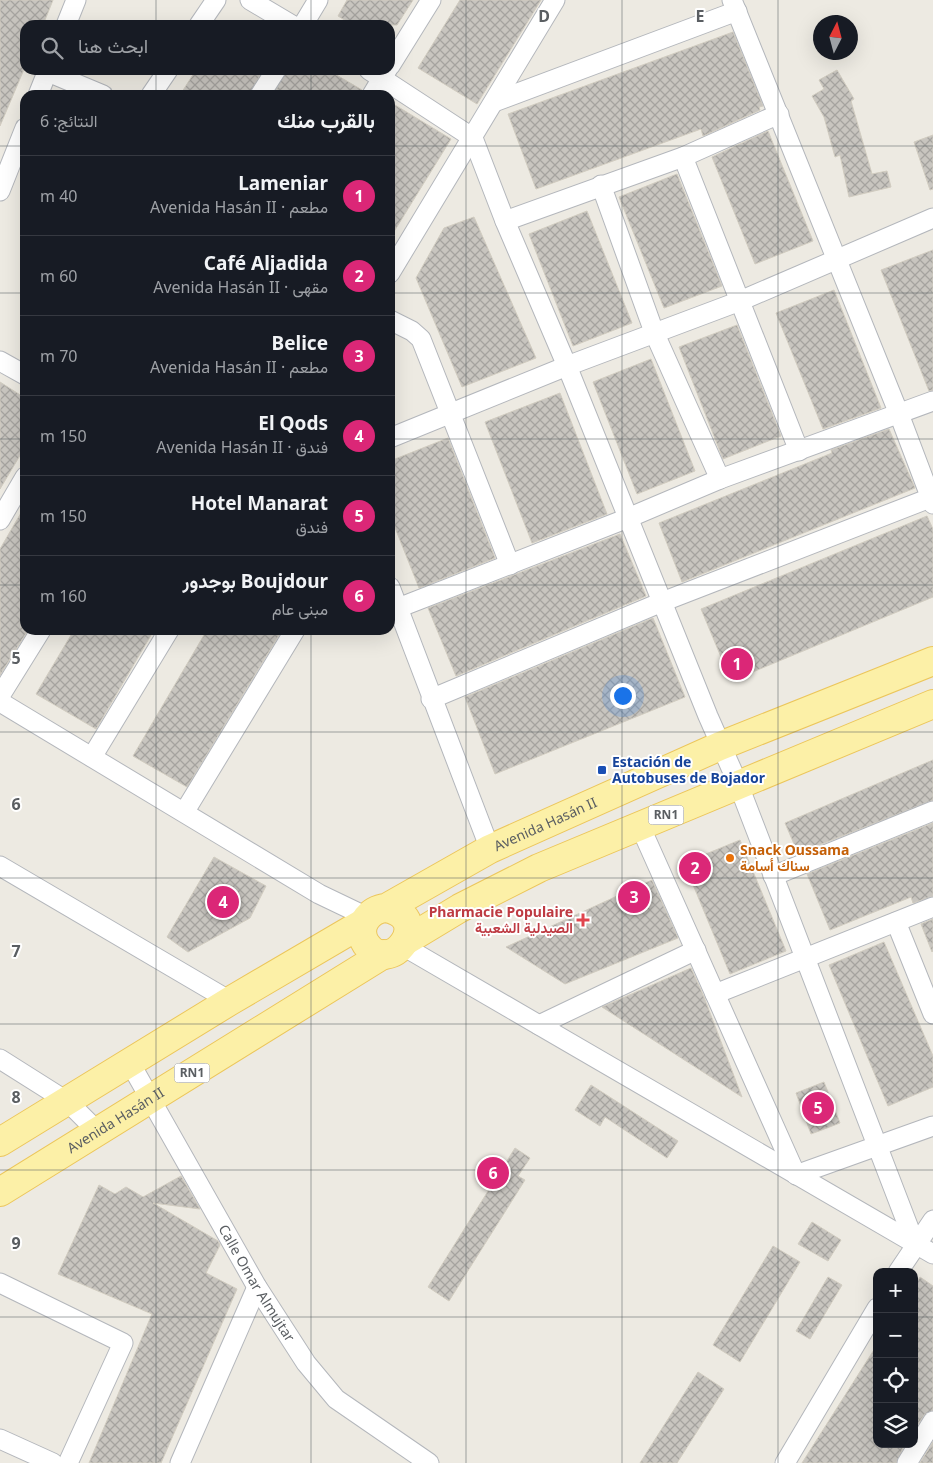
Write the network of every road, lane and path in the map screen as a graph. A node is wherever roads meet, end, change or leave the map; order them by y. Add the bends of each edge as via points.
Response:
1 (76, 0) edge
2 (216, 0) edge
3 (250, 0) edge
4 (318, 0) edge
5 (431, 0) edge
6 (555, 0) edge
7 (734, 5) edge
8 (68, 20) edge
9 (202, 20) edge
10 (284, 20) edge
11 (306, 20) edge
12 (395, 52) edge
13 (46, 75) edge
14 (57, 75) edge
15 (164, 75) edge
16 (273, 75) edge
17 (380, 75) edge
18 (387, 75) edge
19 (40, 90) edge
20 (92, 90) edge
21 (154, 90) edge
22 (263, 90) edge
23 (374, 90) edge
24 (494, 102) junction
25 (779, 114) junction
26 (473, 138) junction
27 (20, 141) edge
28 (683, 157) junction
29 (601, 185) junction
30 (0, 191) edge
31 (933, 218) edge
32 (505, 221) junction
33 (836, 261) junction
34 (395, 266) edge
35 (740, 301) junction
36 (395, 322) edge
37 (654, 332) junction
38 (0, 361) edge
39 (567, 366) junction
40 (20, 367) edge
41 (933, 401) edge
42 (450, 413) junction
43 (900, 414) junction
44 (395, 436) edge
45 (799, 451) junction
46 (720, 480) junction
47 (20, 486) edge
48 (932, 501) edge
49 (628, 518) junction
50 (0, 520) edge
51 (510, 565) junction
52 (662, 602) junction
53 (395, 606) edge
54 (395, 608) edge
55 (38, 635) edge
56 (166, 635) edge
57 (293, 635) edge
58 (933, 661) edge
59 (0, 696) edge
60 (432, 699) junction
61 (0, 702) edge
62 (933, 704) edge
63 (720, 746) junction
64 (92, 757) junction
65 (739, 786) junction
66 (933, 810) edge
67 (185, 811) junction
68 (640, 826) junction
69 (490, 850) junction
70 (0, 866) edge
71 (773, 876) junction
72 (933, 907) edge
73 (372, 916) junction
74 (896, 922) junction
75 (398, 947) junction
76 (696, 950) junction
77 (805, 958) junction
78 (715, 994) junction
79 (230, 1001) junction
80 (933, 1014) edge
81 (539, 1025) junction
82 (0, 1059) edge
83 (130, 1063) junction
84 (151, 1099) junction
85 (68, 1102) junction
86 (933, 1126) edge
87 (98, 1132) junction
88 (0, 1142) edge
89 (877, 1146) junction
90 (796, 1175) junction
91 (0, 1192) edge
92 (933, 1220) edge
93 (915, 1244) junction
94 (933, 1254) edge
95 (900, 1268) edge
96 (0, 1283) edge
97 (257, 1287) junction
98 (874, 1313) edge
99 (933, 1421) edge
100 (0, 1439) edge
101 (53, 1463) edge
102 (68, 1463) edge
103 (180, 1463) edge
104 (429, 1463) edge
105 (785, 1463) edge
106 (907, 1463) edge

1 - 8 street
2 - 9 street
3 - 10 street
4 - 11 street
5 - 12 street
6 - 24 street
7 - 24 street
7 - 25 street
13 - 19 street
14 - 20 street
15 - 21 street
16 - 22 street
17 - 23 street
18 - 26 street
24 - 26 street
25 - 28 street
25 - 33 street
26 - 32 street
26 - 34 street
27 - 30 street
28 - 29 street
28 - 35 street
29 - 32 street
29 - 37 street
31 - 33 street
32 - 39 street
33 - 35 street
33 - 43 street
35 - 37 street
35 - 45 street
36 - 42 street via 412,330 421,339
37 - 39 street
37 - 46 street
38 - 40 street
39 - 42 street
39 - 49 street
41 - 43 street
42 - 44 street
42 - 51 street
43 - 45 street
43 - 48 street
45 - 46 street
46 - 49 street
47 - 50 street
48 - 52 street
49 - 51 street
49 - 52 street
51 - 53 street
52 - 60 street
52 - 63 street
54 - 60 street
55 - 59 street
56 - 64 street
57 - 67 street
58 - 63 main road, Avenida Hasán II
60 - 69 street
61 - 64 street
62 - 65 main road, Avenida Hasán II / RN1
63 - 65 street
63 - 69 main road, Avenida Hasán II
64 - 67 street
65 - 68 main road, Avenida Hasán II / RN1
65 - 71 street
66 - 71 street
67 - 73 street via 319,894
68 - 75 main road, Avenida Hasán II / RN1 via 539,868 460,908
68 - 76 street
69 - 73 main road, Avenida Hasán II
70 - 79 street
71 - 77 street
72 - 74 street
73 - 75 main road via 363,938 366,944 371,949
73 - 75 main road via 394,909 405,919 408,926
73 - 79 main road, Avenida Hasán II via 340,939
74 - 77 street
74 - 80 street
75 - 81 street
75 - 84 main road, Avenida Hasán II / RN1
76 - 78 street
76 - 81 street
77 - 78 street
77 - 89 street
78 - 90 street
79 - 83 main road, Avenida Hasán II
81 - 90 street
82 - 85 street
83 - 84 street, Calle Omar Almujtar
83 - 85 main road, Avenida Hasán II
84 - 87 main road, Avenida Hasán II / RN1
84 - 97 street, Calle Omar Almujtar
85 - 87 street
85 - 88 main road, Avenida Hasán II
86 - 89 street
87 - 91 main road, Avenida Hasán II / RN1
89 - 90 street
89 - 93 street
90 - 93 street
92 - 93 street
93 - 94 street
93 - 95 street
96 - 102 street via 123,1343
97 - 103 street
97 - 104 street, Calle Omar Almujtar via 306,1363 336,1398
98 - 105 street
99 - 106 street
100 - 101 street

